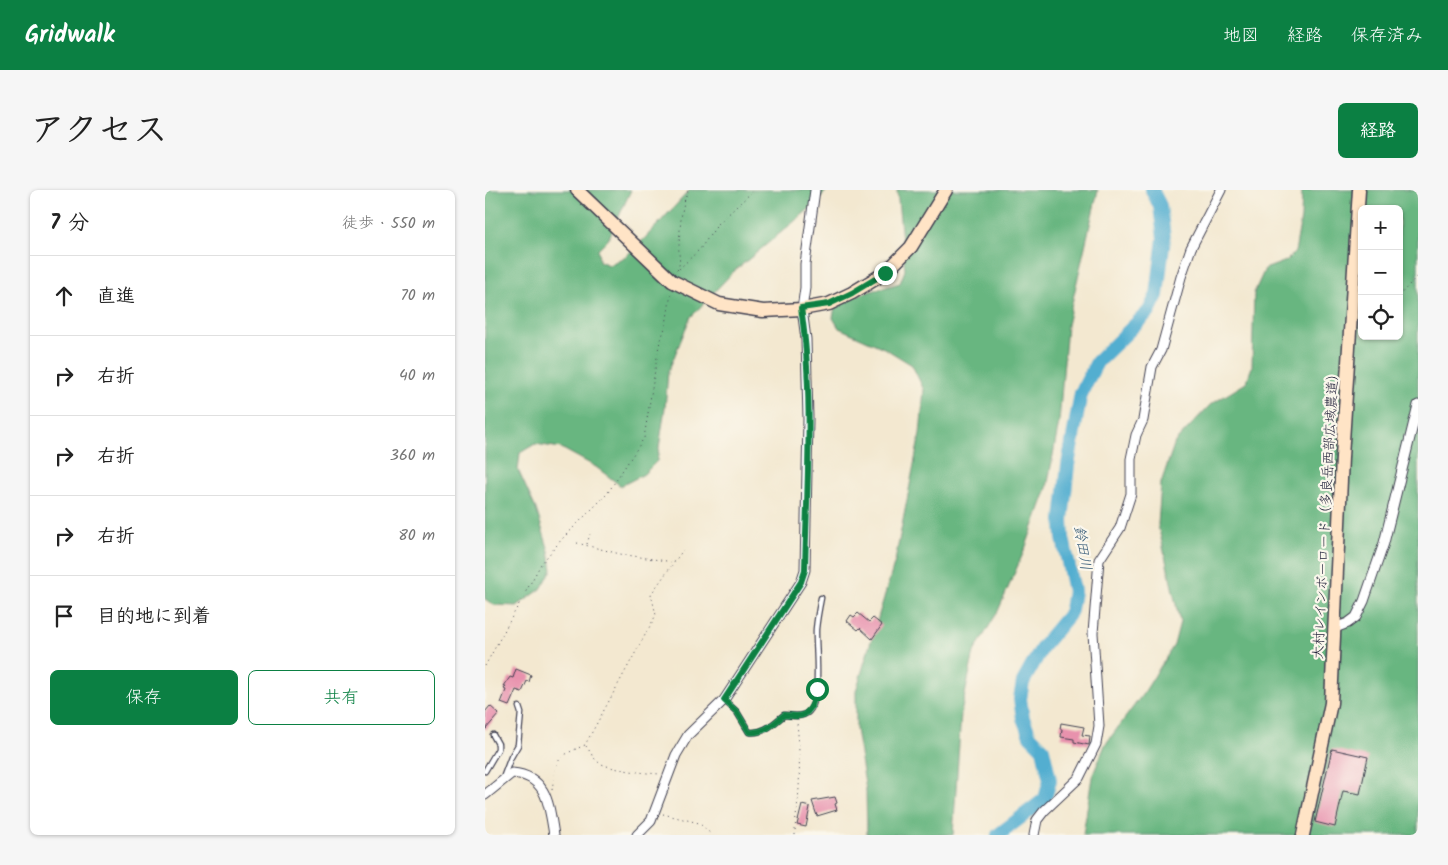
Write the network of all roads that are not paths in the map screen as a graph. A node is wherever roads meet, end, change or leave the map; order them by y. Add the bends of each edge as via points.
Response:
1 (577, 190) edge
2 (815, 190) edge
3 (946, 190) edge
4 (1221, 190) edge
5 (1359, 190) edge
6 (801, 308) junction
7 (1418, 405) edge
8 (821, 598) dead end
9 (1335, 628) junction
10 (724, 700) junction
11 (519, 707) dead end
12 (493, 735) dead end
13 (485, 770) edge
14 (503, 780) junction
15 (485, 795) edge
16 (554, 835) edge
17 (637, 835) edge
18 (1035, 835) edge
19 (1303, 835) edge

1 - 6 street via 669,279 732,307 763,311
2 - 6 street
3 - 6 street via 911,247 885,273 829,304
4 - 18 street via 1191,248 1161,350 1152,367 1143,420 1135,435 1131,494 1121,528 1099,560 1093,633 1099,726 1096,744 1079,778 1037,820
5 - 9 street, 大村レインボーロード（多良岳西部広域農道）
6 - 10 street via 806,339 808,419 805,570 801,582
7 - 9 street via 1384,543 1364,601 1356,617
8 - 10 lane via 816,628 817,689 807,713 784,715 758,733 749,732 737,712
9 - 19 street, 大村レインボーロード（多良岳西部広域農道） via 1331,703
10 - 17 street via 687,735 676,755 655,813
11 - 14 lane via 519,745
12 - 13 lane via 498,749
14 - 15 street
14 - 16 street via 512,773 523,774 538,784 546,796

